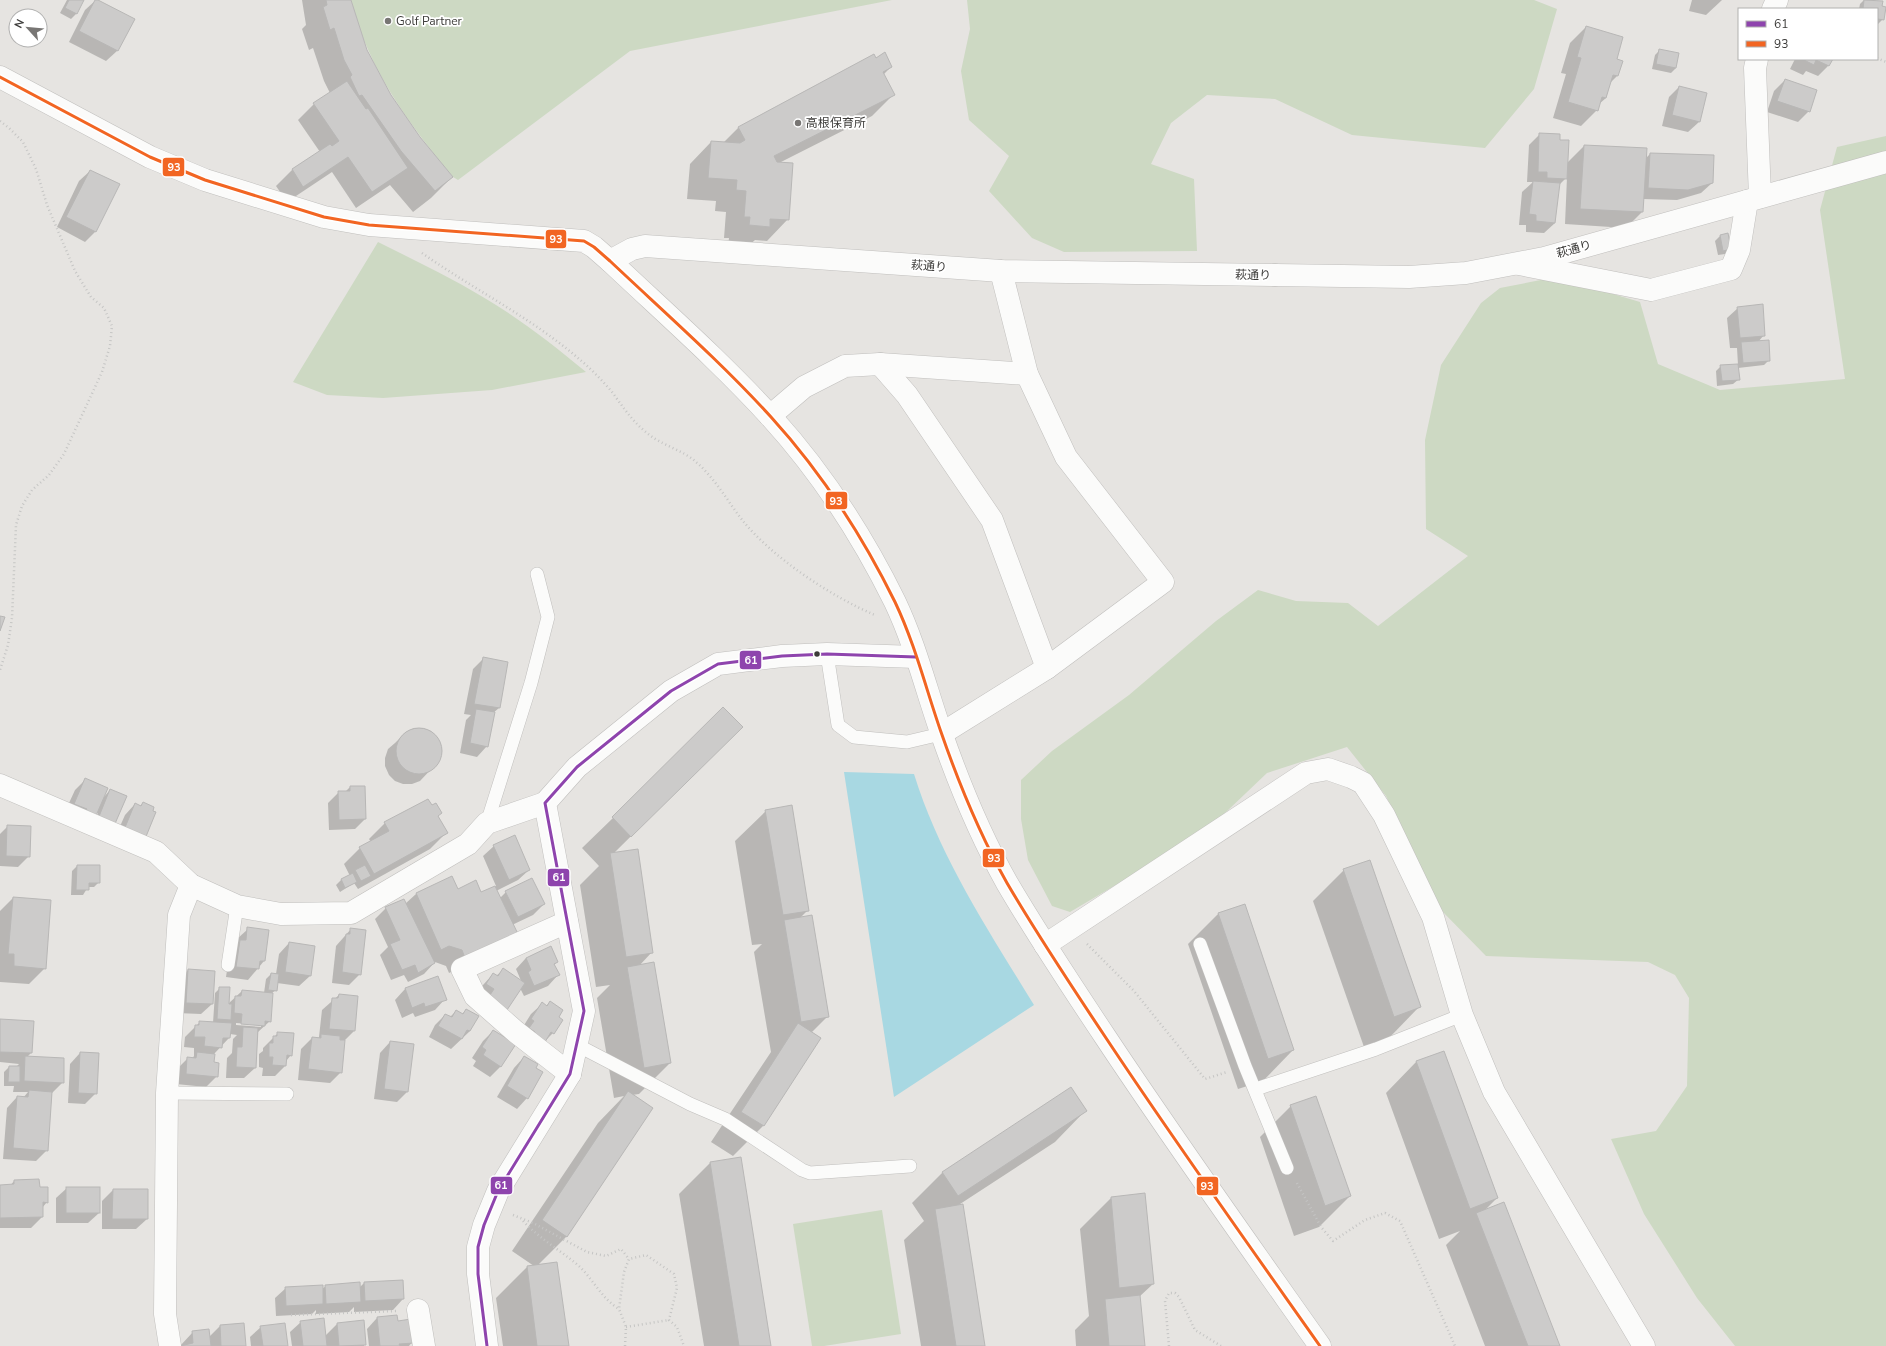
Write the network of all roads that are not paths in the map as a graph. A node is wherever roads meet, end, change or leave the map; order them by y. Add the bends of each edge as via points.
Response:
1 (1757, 60) edge
2 (0, 77) edge
3 (1886, 162) edge
4 (1754, 199) junction
5 (610, 261) junction
6 (1519, 264) junction
7 (1001, 271) junction
8 (880, 364) junction
9 (1026, 374) junction
10 (770, 416) junction
11 (537, 574) dead end
12 (827, 654) junction
13 (916, 657) junction
14 (1047, 668) junction
15 (941, 734) junction
16 (0, 784) edge
17 (545, 803) junction
18 (487, 823) junction
19 (191, 885) junction
20 (237, 906) junction
21 (568, 922) junction
22 (1200, 944) dead end
23 (1045, 945) junction
24 (228, 966) dead end
25 (1462, 1015) junction
26 (577, 1045) junction
27 (570, 1074) junction
28 (1256, 1089) junction
29 (167, 1093) junction
30 (287, 1094) dead end
31 (910, 1166) dead end
32 (1287, 1168) road end
33 (418, 1310) road end
34 (170, 1346) edge
35 (424, 1346) edge
36 (487, 1346) edge
37 (1320, 1346) edge
38 (1644, 1346) edge

1 - 4 street
2 - 5 street via 150,157 205,180 324,217 369,225 572,239 584,241
3 - 4 street, 萩通り
4 - 6 street, 萩通り
4 - 6 street via 1731,269 1713,274 1651,290
5 - 7 street, 萩通り via 632,249 645,246
5 - 10 street
6 - 7 street, 萩通り via 1466,273 1409,277
7 - 9 street
8 - 9 street
8 - 10 street via 845,366 804,387
8 - 14 street via 907,395 992,520
9 - 14 street via 1066,457 1163,582
10 - 13 street via 807,459 864,544 896,605
11 - 18 lane via 548,617 531,683
12 - 13 street
12 - 15 lane via 838,725 845,732 854,737 907,742
12 - 17 street via 782,656 718,664 671,691 577,767
13 - 15 street
14 - 15 street
15 - 23 street via 978,828
16 - 19 street via 156,852
17 - 18 street
17 - 21 street
18 - 20 street via 468,844 351,913 280,914
19 - 20 street
19 - 29 street via 179,914
20 - 24 lane
21 - 26 street via 584,1011
21 - 27 street via 462,969 475,996
22 - 28 lane
23 - 25 street via 1306,773 1328,769 1362,783 1384,815 1433,917
23 - 37 street via 1164,1125
25 - 28 lane via 1376,1049
25 - 38 street via 1494,1092
26 - 27 street
26 - 31 lane via 690,1104 725,1119 810,1173
27 - 36 street via 498,1191 484,1225 478,1247 478,1274
28 - 32 lane
29 - 30 lane
29 - 34 street via 165,1314
33 - 35 street

